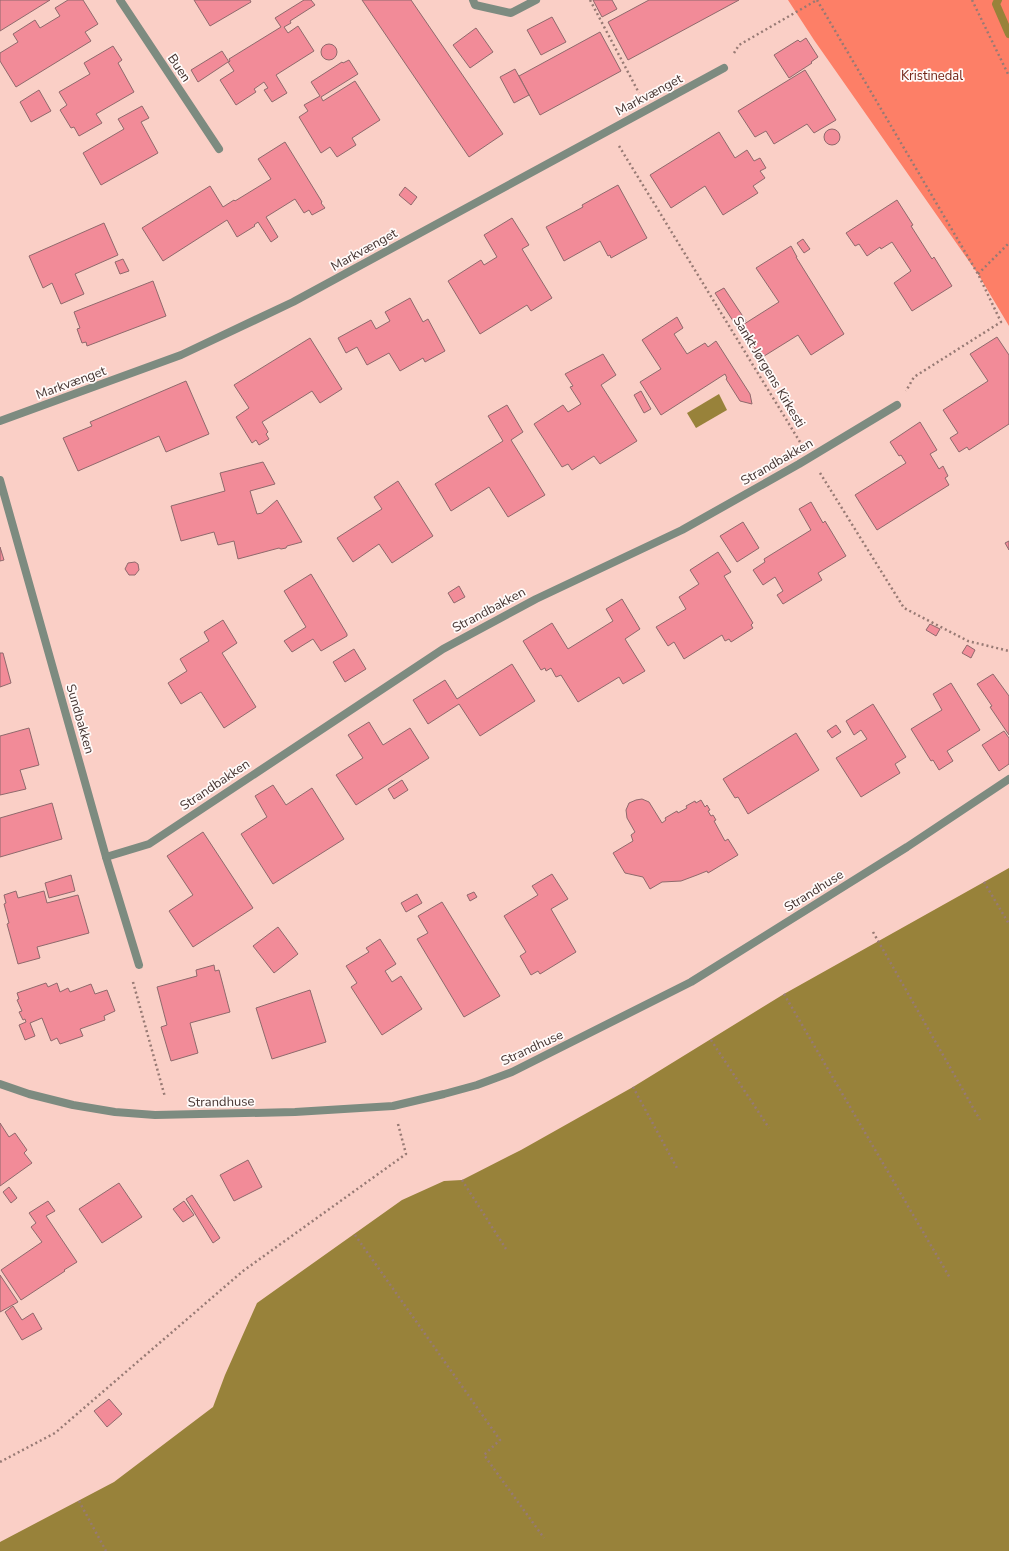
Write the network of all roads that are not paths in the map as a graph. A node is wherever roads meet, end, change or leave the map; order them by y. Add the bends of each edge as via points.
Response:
1 (120, 0) edge
2 (472, 0) edge
3 (536, 0) edge
4 (724, 68) road end
5 (219, 149) dead end
6 (897, 405) road end
7 (0, 421) edge
8 (0, 480) edge
9 (1009, 779) edge
10 (106, 857) junction
11 (139, 965) road end
12 (0, 1084) edge

1 - 5 street, Buen
2 - 3 street via 476,4 511,13
4 - 7 street, Markvænget via 293,302 181,355
6 - 10 street, Strandbakken via 682,530 536,599 443,649 149,844
8 - 10 street, Sundbakken
9 - 12 street, Strandhuse via 907,847 691,982 512,1072 477,1085 393,1106 295,1112 170,1115 115,1112 73,1105
10 - 11 street, Sundbakken

